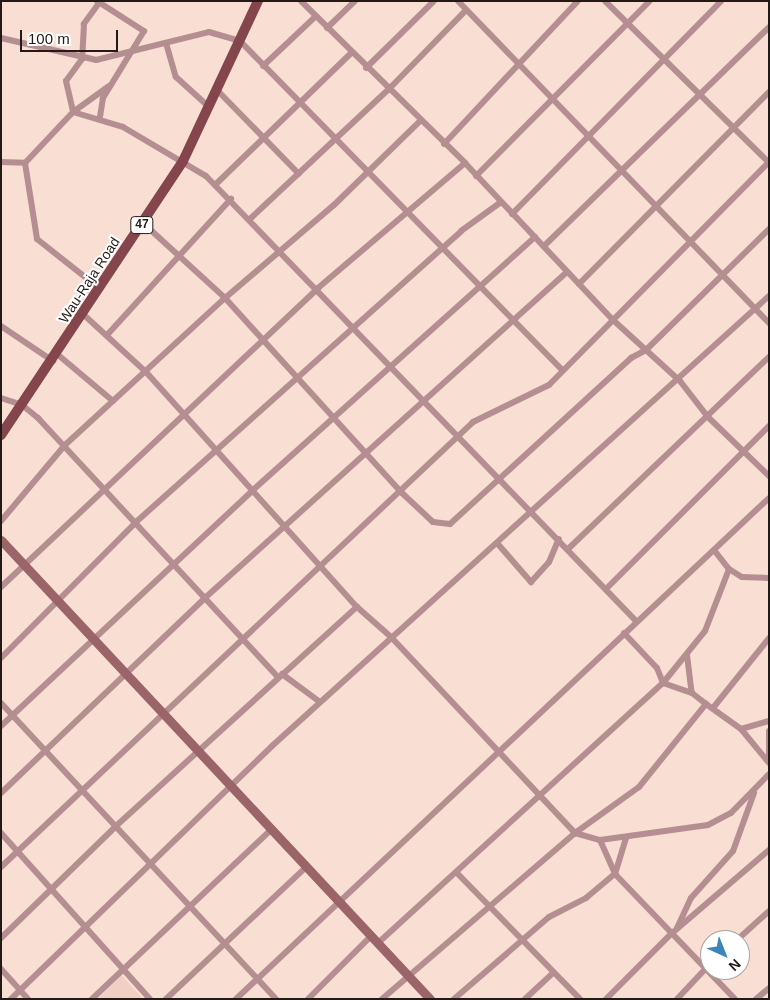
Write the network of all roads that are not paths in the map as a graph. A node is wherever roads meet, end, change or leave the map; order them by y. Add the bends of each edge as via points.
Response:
1 (258, 1) edge
2 (301, 1) edge
3 (355, 1) edge
4 (434, 1) edge
5 (458, 1) edge
6 (578, 1) edge
7 (605, 1) edge
8 (650, 1) edge
9 (721, 1) edge
10 (98, 2) edge
11 (466, 10) junction
12 (316, 16) junction
13 (629, 22) junction
14 (769, 27) edge
15 (328, 28) junction
16 (1, 38) edge
17 (240, 41) junction
18 (166, 43) junction
19 (129, 52) junction
20 (351, 53) junction
21 (82, 59) junction
22 (664, 60) junction
23 (519, 65) junction
24 (263, 66) junction
25 (366, 68) junction
26 (110, 85) junction
27 (217, 90) junction
28 (388, 90) junction
29 (769, 92) edge
30 (699, 94) junction
31 (552, 99) junction
32 (301, 103) junction
33 (209, 107) junction
34 (73, 112) junction
35 (100, 117) junction
36 (419, 122) junction
37 (733, 128) junction
38 (589, 135) junction
39 (263, 138) junction
40 (338, 138) junction
41 (444, 144) junction
42 (183, 161) junction
43 (1, 162) edge
44 (25, 162) junction
45 (769, 162) edge
46 (465, 163) junction
47 (624, 170) junction
48 (370, 172) junction
49 (299, 174) junction
50 (476, 176) junction
51 (215, 184) junction
52 (231, 199) junction
53 (501, 202) junction
54 (656, 204) junction
55 (405, 211) junction
56 (512, 214) junction
57 (250, 218) junction
58 (143, 223) junction
59 (769, 229) edge
60 (535, 237) junction
61 (690, 241) junction
62 (544, 246) junction
63 (281, 249) junction
64 (441, 250) junction
65 (182, 256) junction
66 (567, 272) junction
67 (723, 274) junction
68 (579, 284) junction
69 (478, 286) junction
70 (318, 288) junction
71 (100, 290) junction
72 (769, 296) edge
73 (225, 298) junction
74 (756, 309) junction
75 (84, 315) junction
76 (612, 319) junction
77 (514, 322) junction
78 (769, 323) edge
79 (1, 326) edge
80 (356, 327) junction
81 (108, 334) junction
82 (262, 341) junction
83 (646, 350) junction
84 (55, 357) junction
85 (769, 357) edge
86 (394, 366) junction
87 (562, 370) junction
88 (146, 372) junction
89 (297, 381) junction
90 (680, 381) junction
91 (1, 398) edge
92 (113, 401) junction
93 (427, 402) junction
94 (22, 404) junction
95 (184, 413) junction
96 (708, 417) junction
97 (334, 419) junction
98 (769, 426) edge
99 (1, 435) edge
100 (459, 435) junction
101 (65, 445) junction
102 (218, 450) junction
103 (743, 451) junction
104 (368, 453) junction
105 (769, 476) edge
106 (501, 479) junction
107 (102, 487) junction
108 (253, 490) junction
109 (402, 492) junction
110 (769, 498) edge
111 (534, 513) junction
112 (1, 521) edge
113 (136, 522) junction
114 (287, 526) junction
115 (559, 539) junction
116 (1, 540) edge
117 (497, 543) junction
118 (568, 549) junction
119 (714, 550) junction
120 (174, 563) junction
121 (24, 564) junction
122 (322, 565) junction
123 (729, 569) junction
124 (769, 578) edge
125 (1, 586) edge
126 (606, 588) junction
127 (206, 596) junction
128 (59, 598) junction
129 (356, 607) junction
130 (636, 621) junction
131 (624, 633) junction
132 (94, 636) junction
133 (241, 636) junction
134 (391, 637) junction
135 (769, 638) edge
136 (688, 655) junction
137 (1, 658) edge
138 (127, 673) junction
139 (280, 675) junction
140 (663, 683) junction
141 (692, 693) junction
142 (320, 702) junction
143 (1, 703) edge
144 (706, 704) junction
145 (713, 708) junction
146 (162, 712) junction
147 (12, 715) junction
148 (769, 721) edge
149 (1, 726) edge
150 (741, 728) junction
151 (769, 732) edge
152 (46, 751) junction
153 (198, 752) junction
154 (500, 752) junction
155 (769, 756) edge
156 (769, 763) edge
157 (769, 774) edge
158 (230, 787) junction
159 (81, 789) junction
160 (754, 792) junction
161 (1, 793) edge
162 (539, 794) junction
163 (116, 826) junction
164 (271, 830) junction
165 (1, 833) edge
166 (576, 833) junction
167 (626, 839) junction
168 (600, 840) junction
169 (769, 850) edge
170 (18, 851) junction
171 (146, 864) junction
172 (1, 867) edge
173 (306, 867) junction
174 (457, 873) junction
175 (615, 874) junction
176 (53, 887) junction
177 (339, 902) junction
178 (189, 906) junction
179 (489, 906) junction
180 (769, 912) edge
181 (85, 925) junction
182 (748, 930) edge
183 (674, 932) junction
184 (371, 936) junction
185 (1, 938) edge
186 (520, 939) junction
187 (378, 943) junction
188 (224, 944) junction
189 (700, 964) edge
190 (1, 969) edge
191 (123, 969) junction
192 (700, 973) edge
193 (408, 974) junction
194 (553, 974) junction
195 (257, 978) junction
196 (715, 980) edge
197 (769, 988) edge
198 (20, 989) junction
199 (10, 999) edge
200 (28, 999) edge
201 (92, 999) edge
202 (150, 999) edge
203 (166, 999) edge
204 (236, 999) edge
205 (276, 999) edge
206 (308, 999) edge
207 (382, 999) edge
208 (430, 999) edge
209 (454, 999) edge
210 (525, 999) edge
211 (580, 999) edge
212 (606, 999) edge
213 (677, 999) edge
214 (734, 999) edge
215 (756, 999) edge

1 - 17 main road, Wau-Raja Road / 47
2 - 12 street
3 - 15 street
4 - 25 street
5 - 11 street
6 - 23 street
7 - 13 street
8 - 13 street
9 - 22 street
10 - 19 street via 143,26
10 - 21 street via 84,24
11 - 23 street
11 - 28 street
12 - 15 street
12 - 24 street
13 - 22 street
13 - 31 street
14 - 30 street
15 - 20 street
16 - 21 street
17 - 18 street via 209,32
17 - 24 street
17 - 27 main road, Wau-Raja Road / 47
18 - 19 street
18 - 33 street via 176,77
19 - 21 street
19 - 26 street
20 - 25 street
20 - 32 street
21 - 34 street via 66,81
22 - 30 street
22 - 38 street
23 - 31 street
23 - 41 street
24 - 32 street
25 - 28 street
26 - 34 street
26 - 35 street
27 - 33 main road, Wau-Raja Road / 47
27 - 39 street
28 - 36 street
28 - 40 street
29 - 37 street
30 - 37 street
30 - 47 street
31 - 38 street
31 - 50 street
32 - 39 street
32 - 40 street
33 - 42 main road, Wau-Raja Road / 47
34 - 35 street
34 - 44 street
35 - 42 street
36 - 41 street
36 - 48 street
37 - 45 street
37 - 54 street
38 - 47 street
38 - 56 street
39 - 49 street
39 - 51 street
40 - 48 street
40 - 49 street
41 - 46 street
42 - 51 street
42 - 58 main road, Wau-Raja Road / 47
43 - 44 street
44 - 71 street via 37,239
45 - 61 street
46 - 50 street
46 - 55 street
47 - 54 street
47 - 62 street
48 - 55 street
48 - 63 street
49 - 57 street
50 - 53 street
51 - 52 street
52 - 57 street
52 - 65 street
53 - 56 street
53 - 64 street
54 - 61 street
54 - 68 street
55 - 64 street
55 - 70 street
56 - 60 street
57 - 63 street
58 - 65 street
58 - 71 main road, Wau-Raja Road / 47
59 - 67 street
60 - 62 street
60 - 69 street via 492,279
61 - 67 street
61 - 76 street
62 - 66 street
63 - 70 street
63 - 73 street
64 - 69 street
64 - 80 street
65 - 73 street
65 - 81 street
66 - 68 street
66 - 77 street
67 - 74 street
67 - 83 street
68 - 76 street
69 - 77 street
69 - 86 street
70 - 80 street
70 - 82 street
71 - 75 main road, Wau-Raja Road / 47
72 - 74 street
73 - 82 street
73 - 88 street
74 - 78 street
74 - 90 street
75 - 81 street
75 - 84 main road, Wau-Raja Road / 47
76 - 83 street
76 - 87 street
77 - 87 street
77 - 93 street
79 - 84 street
80 - 86 street
80 - 89 street
81 - 88 street
82 - 89 street
82 - 95 street
83 - 90 street
83 - 106 street via 631,358
84 - 92 street
84 - 94 main road, Wau-Raja Road / 47
85 - 96 street
86 - 93 street
86 - 97 street
87 - 100 street via 531,397 492,410
88 - 92 street
88 - 95 street
89 - 97 street
89 - 102 street
90 - 96 street
90 - 111 street
91 - 94 street
92 - 101 street
93 - 100 street
93 - 104 street
94 - 99 main road, Wau-Raja Road / 47
94 - 101 street
95 - 102 street
95 - 107 street
96 - 103 street
96 - 118 street via 635,481
97 - 104 street
97 - 108 street
98 - 103 street
100 - 106 street
100 - 109 street
101 - 107 street
101 - 112 street
102 - 108 street
102 - 113 street
103 - 105 street
103 - 126 street
104 - 109 street
104 - 114 street
106 - 109 street via 450,524 433,522
106 - 111 street
107 - 113 street
107 - 121 street
108 - 114 street
108 - 120 street
109 - 122 street
110 - 119 street
111 - 115 street
111 - 117 street
113 - 120 street
113 - 128 street
114 - 122 street
114 - 127 street
115 - 117 street via 549,562 531,582
115 - 118 street
116 - 121 street
117 - 134 street
118 - 126 street
119 - 123 street
119 - 130 street
120 - 127 street
120 - 132 street
121 - 125 street
121 - 128 street
122 - 129 street
122 - 133 street
123 - 124 street via 747,580
123 - 136 street via 705,631
126 - 130 street
127 - 133 street
127 - 138 street
128 - 132 street
128 - 137 street
129 - 134 street
129 - 139 street
130 - 131 street
131 - 140 street via 657,668
131 - 154 street
132 - 138 street
132 - 147 street
133 - 139 street
133 - 146 street
134 - 142 street
134 - 154 street
135 - 145 street
136 - 140 street
136 - 141 street
138 - 146 street
138 - 152 street
139 - 142 street
139 - 153 street
140 - 141 street
140 - 162 street
141 - 144 street
142 - 158 street
143 - 147 street
144 - 145 street
144 - 166 street via 639,787
145 - 150 street
146 - 153 street
146 - 159 street
147 - 149 street
147 - 152 street
148 - 150 street
150 - 156 street
151 - 155 street
152 - 159 street
152 - 161 street
153 - 158 street
153 - 163 street
154 - 162 street
154 - 177 street
157 - 160 street
158 - 164 street
158 - 171 street
159 - 163 street
159 - 170 street
160 - 167 street via 732,813 708,825
160 - 183 street via 733,850 692,898
162 - 166 street
162 - 174 street
163 - 171 street
163 - 176 street
164 - 173 street
164 - 178 street
165 - 170 street
166 - 168 street
166 - 179 street
167 - 168 street
167 - 175 street
168 - 175 street
169 - 183 street
170 - 172 street
170 - 176 street
171 - 178 street
171 - 181 street
173 - 177 street
173 - 188 street
174 - 179 street
174 - 187 street
175 - 183 street
175 - 186 street
176 - 181 street
176 - 185 street
177 - 184 street
177 - 195 street
178 - 188 street
178 - 191 street
179 - 186 street
179 - 193 street
180 - 182 street
181 - 191 street
181 - 198 street
183 - 189 street
183 - 212 street
184 - 187 street
184 - 206 street
186 - 194 street
186 - 209 street
187 - 193 street
188 - 195 street
188 - 203 street
190 - 198 street
191 - 201 street
191 - 202 street
192 - 213 street
193 - 207 street
193 - 208 street
194 - 210 street
194 - 211 street
195 - 204 street
195 - 205 street
196 - 214 street
197 - 215 street
198 - 199 street
198 - 200 street

